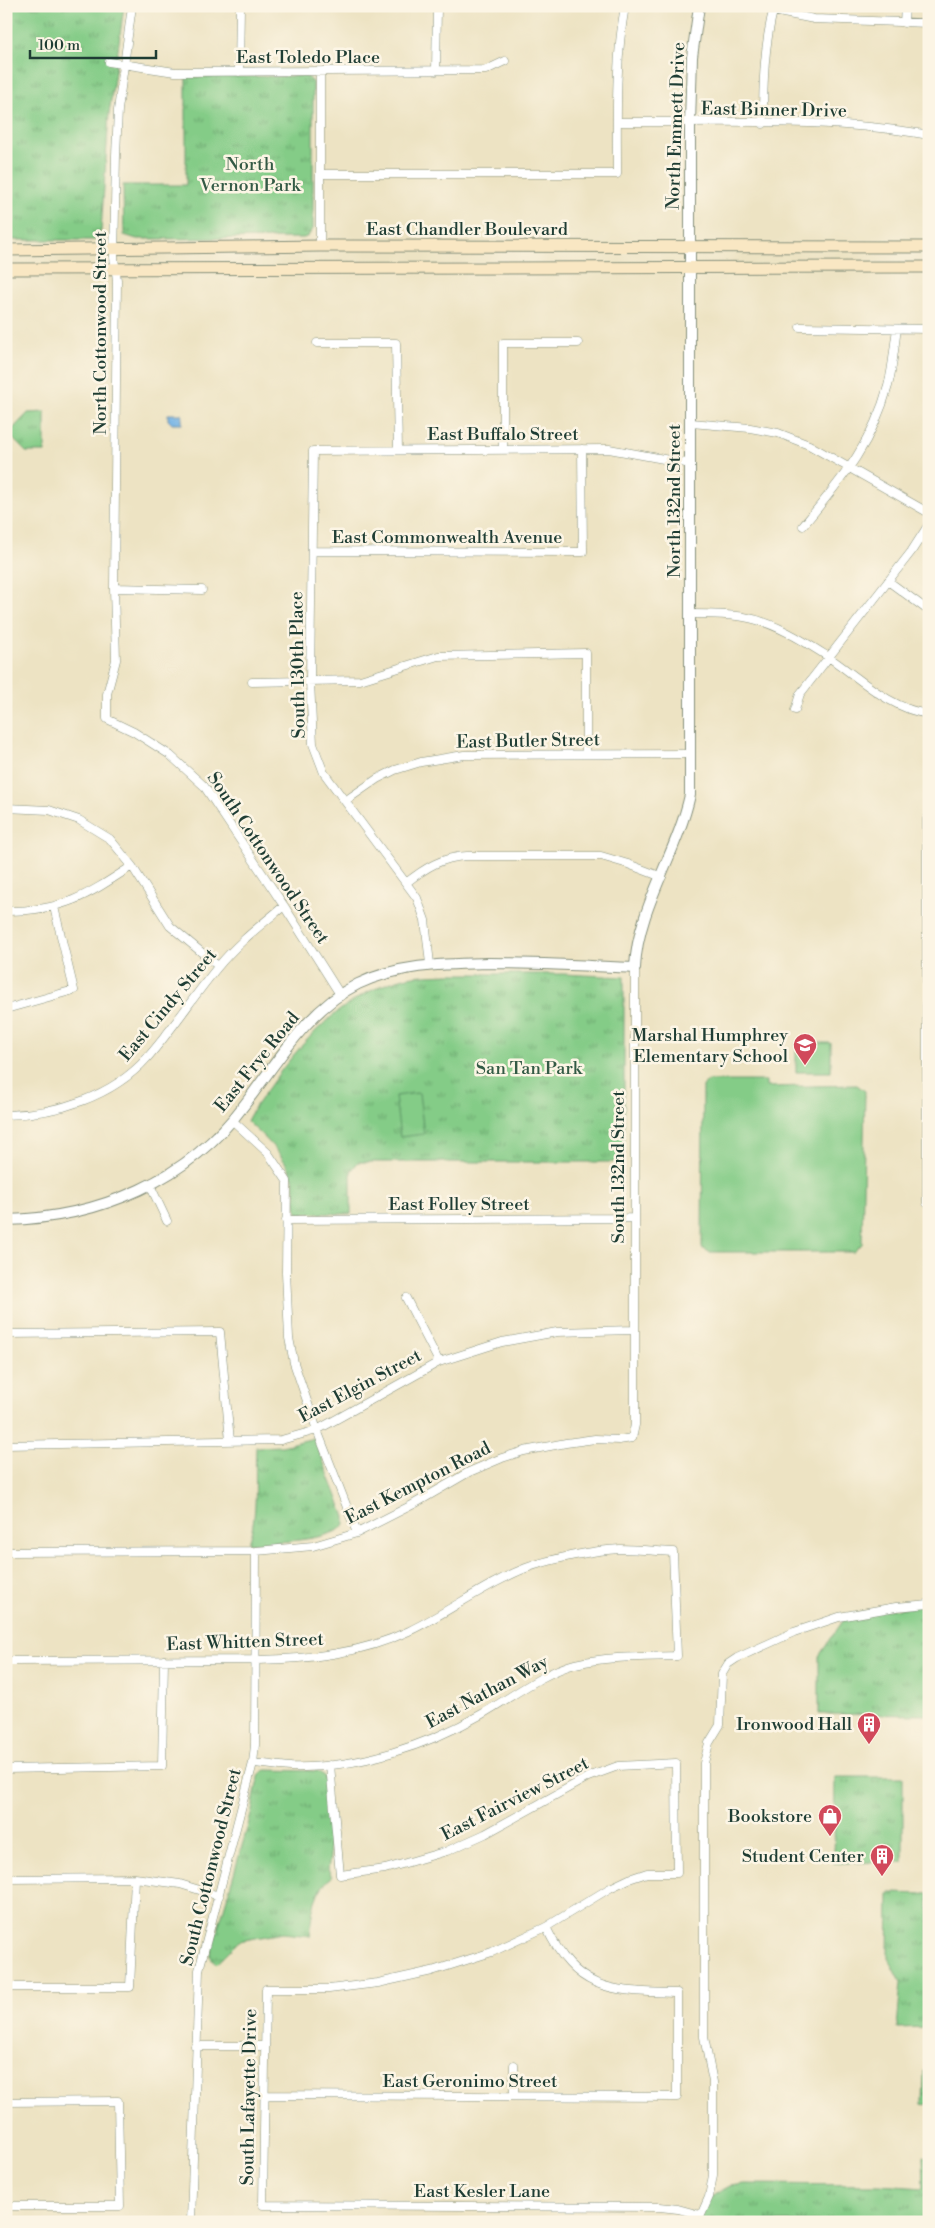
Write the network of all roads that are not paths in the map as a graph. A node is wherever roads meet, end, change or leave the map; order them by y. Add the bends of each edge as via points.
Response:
1 (132, 6) edge
2 (240, 6) edge
3 (436, 6) edge
4 (625, 6) edge
5 (699, 6) edge
6 (905, 6) edge
7 (773, 9) edge
8 (904, 23) junction
9 (929, 23) edge
10 (505, 61) dead end
11 (110, 62) dead end
12 (125, 65) junction
13 (436, 71) junction
14 (240, 72) junction
15 (320, 72) junction
16 (617, 122) junction
17 (690, 123) junction
18 (763, 124) junction
19 (929, 135) edge
20 (320, 174) junction
21 (320, 246) junction
22 (690, 247) junction
23 (929, 247) edge
24 (114, 250) junction
25 (8, 252) edge
26 (690, 267) junction
27 (929, 267) edge
28 (115, 268) junction
29 (6, 269) edge
30 (800, 327) dead end
31 (897, 329) junction
32 (929, 329) edge
33 (578, 342) dead end
34 (318, 343) dead end
35 (691, 423) junction
36 (503, 448) junction
37 (582, 449) junction
38 (398, 450) junction
39 (314, 451) joint
40 (691, 464) junction
41 (850, 470) junction
42 (929, 513) edge
43 (929, 524) edge
44 (803, 526) dead end
45 (312, 551) junction
46 (888, 581) junction
47 (114, 588) junction
48 (202, 590) dead end
49 (929, 611) edge
50 (691, 614) junction
51 (828, 657) junction
52 (116, 660) joint
53 (252, 682) dead end
54 (310, 682) junction
55 (795, 710) dead end
56 (929, 714) edge
57 (586, 754) junction
58 (691, 754) junction
59 (345, 801) junction
60 (6, 808) edge
61 (929, 819) edge
62 (132, 866) junction
63 (662, 877) junction
64 (406, 883) junction
65 (284, 906) junction
66 (54, 907) junction
67 (6, 911) edge
68 (927, 913) edge
69 (430, 964) junction
70 (218, 966) junction
71 (635, 968) junction
72 (340, 996) junction
73 (6, 1009) edge
74 (928, 1011) edge
75 (928, 1107) edge
76 (6, 1115) edge
77 (233, 1120) junction
78 (150, 1185) junction
79 (928, 1203) edge
80 (634, 1218) junction
81 (6, 1220) edge
82 (286, 1220) junction
83 (167, 1221) dead end
84 (406, 1298) dead end
85 (634, 1330) junction
86 (6, 1334) edge
87 (439, 1362) junction
88 (317, 1430) junction
89 (632, 1438) joint
90 (230, 1441) junction
91 (6, 1445) edge
92 (357, 1533) junction
93 (256, 1551) junction
94 (6, 1552) edge
95 (929, 1604) edge
96 (677, 1656) joint
97 (164, 1660) junction
98 (257, 1660) junction
99 (6, 1661) edge
100 (253, 1763) junction
101 (330, 1764) junction
102 (6, 1769) edge
103 (135, 1878) junction
104 (6, 1879) edge
105 (219, 1896) junction
106 (546, 1927) junction
107 (6, 1988) edge
108 (196, 2046) junction
109 (264, 2046) junction
110 (514, 2065) dead end
111 (264, 2095) junction
112 (514, 2095) junction
113 (6, 2102) edge
114 (263, 2205) joint
115 (6, 2206) edge
116 (699, 2218) edge
117 (191, 2222) edge

1 - 12 street, North Cottonwood Street
2 - 14 street
3 - 13 street
4 - 16 street via 617,81
5 - 17 street, North Emmett Drive via 692,64
6 - 8 street
7 - 8 street via 814,19
7 - 18 street via 766,41
8 - 9 street
10 - 13 street, East Toledo Place via 486,70
11 - 12 street, East Toledo Place
12 - 14 street, East Toledo Place via 175,72
12 - 24 street, North Cottonwood Street via 118,110
13 - 15 street, East Toledo Place
14 - 15 street, East Toledo Place
15 - 20 street
16 - 17 street, East Binner Drive
16 - 20 street via 617,174
17 - 18 street, East Binner Drive
17 - 22 street, North Emmett Drive
18 - 19 street, East Binner Drive via 866,127
20 - 21 street
21 - 22 main road, East Chandler Boulevard
21 - 24 main road, East Chandler Boulevard
22 - 23 main road, East Chandler Boulevard
22 - 26 street, North 132nd Street
24 - 25 main road, East Chandler Boulevard
24 - 28 street, North Cottonwood Street
26 - 27 main road
26 - 28 main road
26 - 35 street, North 132nd Street
28 - 29 main road
28 - 47 street, North Cottonwood Street
30 - 31 street
31 - 32 street
31 - 41 street via 889,385 866,444
33 - 36 street via 503,343
34 - 38 street via 396,344
35 - 40 street, North 132nd Street
35 - 41 street via 778,433 809,445
36 - 37 street, East Buffalo Street
36 - 38 street, East Buffalo Street
37 - 40 street, East Buffalo Street via 609,449
37 - 45 street, East Commonwealth Avenue via 583,552
38 - 39 street, East Buffalo Street
39 - 45 street, South 130th Place
40 - 50 street, North 132nd Street
41 - 42 street
41 - 44 street
43 - 46 street
45 - 54 street, South 130th Place
46 - 49 street
46 - 51 street
47 - 48 street
47 - 52 street, North Cottonwood Street
50 - 51 street via 745,617 761,622 792,635
50 - 58 street, North 132nd Street
51 - 55 street via 800,694
51 - 56 street via 889,699
52 - 65 street, South Cottonwood Street via 107,694 107,719 170,755 204,786
53 - 54 street
54 - 57 street via 360,680 438,656 586,653
54 - 59 street, South 130th Place via 313,744 324,773
57 - 58 street, East Butler Street
57 - 59 street, East Butler Street via 445,758 395,770
58 - 63 street, South 132nd Street via 687,810
59 - 64 street, South 130th Place
60 - 62 street via 49,810 79,820 110,838
61 - 68 street
62 - 66 street via 90,893
62 - 70 street via 170,926
63 - 64 street via 601,856 467,856 438,862
63 - 71 street, South 132nd Street via 642,923
64 - 69 street, South 130th Place via 425,920
65 - 70 street, East Cindy Street via 248,935
65 - 72 street, South Cottonwood Street
66 - 67 street
66 - 73 street via 74,990
68 - 74 street
69 - 71 street, East Frye Road via 529,963
69 - 72 street, East Frye Road via 380,976
70 - 76 street, East Cindy Street via 147,1058 127,1077 66,1107 30,1115
71 - 80 street, South 132nd Street
72 - 77 street, East Frye Road via 303,1028
74 - 75 street
75 - 79 street
77 - 78 street, East Frye Road via 191,1159
77 - 82 street via 268,1153 287,1181
78 - 81 street, East Frye Road via 109,1203 69,1215
78 - 83 street
80 - 82 street, East Folley Street
80 - 85 street, South 132nd Street
82 - 88 street via 289,1338
84 - 87 street
85 - 87 street, East Elgin Street via 557,1332 502,1342
85 - 89 street, South 132nd Street via 635,1425
86 - 90 street via 220,1332
87 - 88 street, East Elgin Street
88 - 90 street, East Elgin Street via 281,1440
88 - 92 street
89 - 92 street, East Kempton Road via 566,1443 502,1458 469,1472
90 - 91 street, East Elgin Street
92 - 93 street, East Kempton Road via 313,1546
93 - 94 street, East Kempton Road
93 - 98 street, South Cottonwood Street
95 - 116 street via 846,1615 794,1632 737,1658 722,1674 720,1725 709,1743 704,1763 704,2037 713,2082 713,2176 709,2197
96 - 98 street, East Whitten Street via 673,1552 619,1549 528,1567 409,1631 379,1643 340,1654
96 - 101 street, East Nathan Way via 618,1657 574,1665 531,1684 442,1735 387,1755
97 - 98 street, East Whitten Street
97 - 99 street, East Whitten Street
97 - 102 street via 162,1766
98 - 100 street, South Cottonwood Street
100 - 101 street, East Nathan Way via 291,1767
100 - 105 street, South Cottonwood Street
101 - 106 street, East Fairview Street via 340,1875 385,1869 448,1851 588,1777 618,1766 676,1763 677,1873 647,1873 629,1879
103 - 104 street
103 - 105 street via 180,1884
103 - 107 street via 130,1987
105 - 108 street, South Cottonwood Street via 199,1970
106 - 109 street, South Lafayette Drive via 492,1952 432,1971 378,1983 329,1989 266,1989
106 - 112 street, East Geronimo Street via 556,1948 584,1977 605,1987 633,1992 677,1993 677,2097
108 - 109 street
108 - 117 street, South Cottonwood Street
109 - 111 street, South Lafayette Drive
110 - 112 street
111 - 112 street, East Geronimo Street
111 - 114 street, South Lafayette Drive
113 - 115 street via 118,2101 120,2206
114 - 116 street, East Kesler Lane via 660,2207 678,2209

